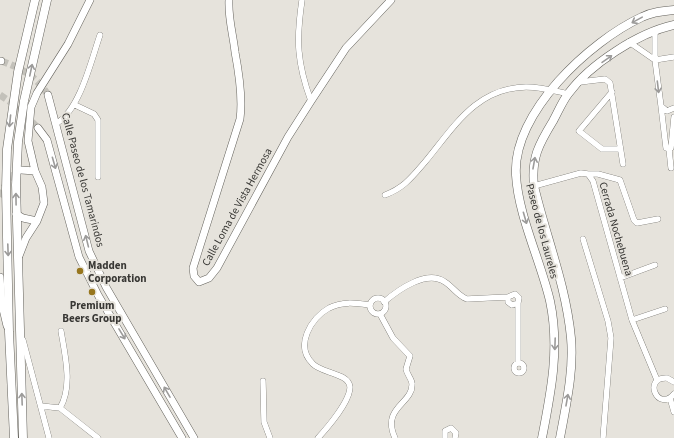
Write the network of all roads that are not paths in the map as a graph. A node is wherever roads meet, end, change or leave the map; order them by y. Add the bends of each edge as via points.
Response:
1 (35, 0) edge
2 (47, 0) edge
3 (90, 0) edge
4 (229, 0) edge
5 (302, 0) edge
6 (391, 0) edge
7 (674, 10) edge
8 (674, 24) edge
9 (655, 30) junction
10 (100, 35) dead end
11 (629, 42) junction
12 (674, 57) edge
13 (655, 60) junction
14 (580, 82) junction
15 (550, 90) junction
16 (612, 92) junction
17 (48, 94) tunnel mouth
18 (569, 94) junction
19 (311, 101) junction
20 (75, 105) junction
21 (661, 106) junction
22 (674, 108) edge
23 (674, 116) edge
24 (57, 123) junction
25 (38, 128) tunnel mouth
26 (620, 149) junction
27 (669, 150) junction
28 (623, 164) dead end
29 (671, 168) dead end
30 (22, 170) dead end
31 (34, 171) junction
32 (588, 174) junction
33 (98, 177) dead end
34 (534, 186) junction
35 (385, 195) dead end
36 (16, 214) junction
37 (658, 218) dead end
38 (37, 220) junction
39 (583, 239) dead end
40 (18, 258) junction
41 (655, 265) dead end
42 (96, 267) junction
43 (86, 272) junction
44 (0, 277) edge
45 (620, 278) junction
46 (384, 302) junction
47 (370, 305) junction
48 (665, 309) dead end
49 (380, 314) junction
50 (632, 320) junction
51 (20, 330) junction
52 (61, 331) dead end
53 (9, 332) junction
54 (518, 363) dead end
55 (657, 380) junction
56 (264, 381) dead end
57 (674, 382) edge
58 (672, 396) edge
59 (41, 406) junction
60 (60, 408) junction
61 (177, 411) junction
62 (674, 412) edge
63 (169, 416) junction
64 (14, 438) edge
65 (23, 438) edge
66 (48, 438) edge
67 (98, 438) edge
68 (182, 438) edge
69 (194, 438) edge
70 (270, 438) edge
71 (318, 438) edge
72 (395, 438) edge
73 (445, 438) edge
74 (455, 438) edge
75 (542, 438) edge
76 (560, 438) edge
77 (603, 438) edge

1 -> 53 main road via 18,72 7,149
36 -> 2 main road via 18,142 24,101
3 - 31 street via 31,107 28,141
4 - 19 street, Calle Loma de Vista Hermosa via 242,106 194,268 194,276 199,282 209,278 217,268
5 - 19 street via 298,50 301,74
6 - 19 street, Calle Loma de Vista Hermosa via 346,48
7 -> 15 main road, Paseo de los Laureles via 643,17 619,30 589,52
8 - 9 main road, Paseo de los Laureles
9 - 11 main road, Paseo de los Laureles
9 - 13 street
10 - 20 street
11 - 13 street
14 -> 11 main road, Paseo de los Laureles via 601,62
12 - 13 street
13 -> 21 street
14 - 16 street via 605,79 610,83
14 - 18 main road, Paseo de los Laureles
15 - 18 street
15 - 35 street via 528,87 506,89 487,96 470,110 399,190
15 -> 75 main road, Paseo de los Laureles via 526,130 518,152 516,175 520,199 550,301 556,338 554,373
16 - 26 street
16 - 26 street via 579,131 602,148
17 - 24 street, Calle Paseo de los Tamarindos
34 -> 18 main road, Paseo de los Laureles via 532,170 535,155 542,138
20 - 24 street via 64,119
20 - 33 street via 94,114 98,120
21 - 22 street via 667,111
21 - 27 street via 666,148
23 - 27 street
42 -> 24 street, Calle Paseo de los Tamarindos via 89,251
25 -> 43 street via 47,140 79,257
26 - 28 street
27 - 29 street
30 - 31 street
31 - 38 street via 41,182 44,196
32 - 34 street, Cerrada Nochebuena via 580,173
32 - 37 street via 620,180 637,223
32 - 45 street, Cerrada Nochebuena via 593,181
76 -> 34 main road, Paseo de los Laureles via 571,375 571,339 564,290
36 - 38 street
36 - 40 main road
38 - 40 street
39 - 77 street via 611,338
40 - 51 main road
41 - 45 street
42 - 43 street
61 -> 42 street, Calle Paseo de los Tamarindos
43 -> 63 street
44 - 53 street via 2,305
45 - 50 street, Cerrada Nochebuena
46 - 47 street via 376,299
46 - 49 street via 386,306
46 - 54 street via 409,284 437,278 445,281 467,299 508,297 508,302 512,306 518,303
47 - 49 street via 371,310
47 - 71 street via 347,302 335,305 323,311 306,333 305,346 312,364 321,370 344,377 350,386 348,395 332,423
48 - 50 street
49 - 72 street via 393,338 410,356 406,369 412,384 392,420 391,429
50 - 55 street, Cerrada Nochebuena
51 - 59 street
65 -> 51 main road
52 - 60 street via 67,364 66,399
53 - 64 main road
55 - 57 street via 667,378
55 - 58 street, Cerrada Nochebuena via 654,390 657,396 663,399
56 - 70 street via 264,422
58 - 62 street
59 - 60 street
59 - 66 street
60 - 67 street
61 - 63 street
61 - 69 street, Calle Paseo de los Tamarindos
63 - 68 street
73 - 74 street via 445,431 451,428 456,433

